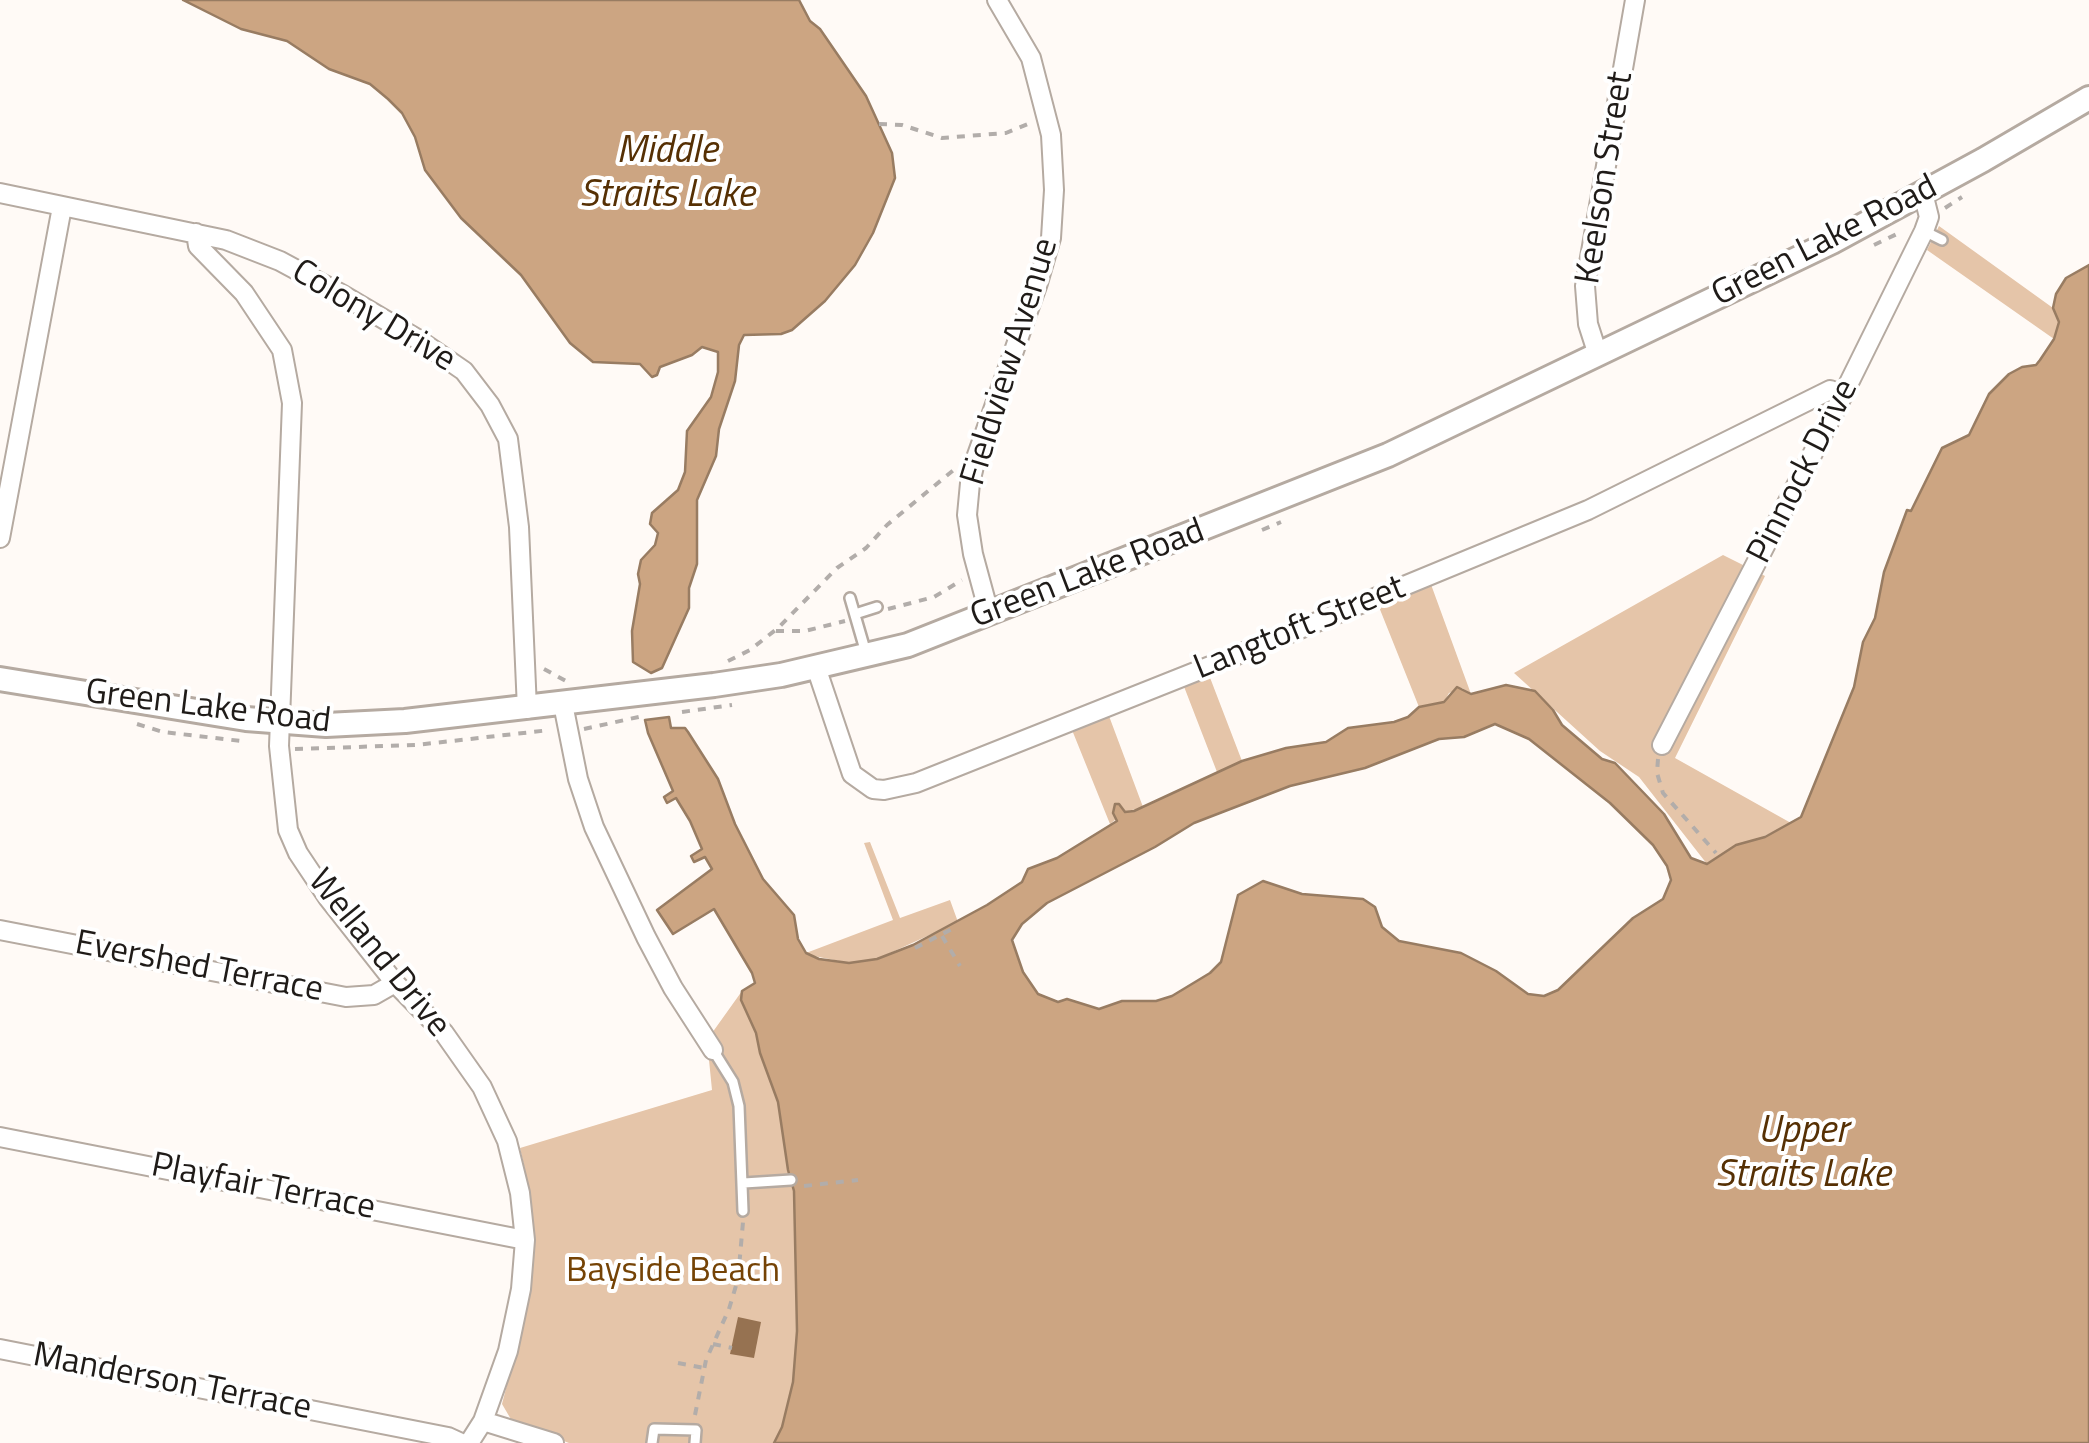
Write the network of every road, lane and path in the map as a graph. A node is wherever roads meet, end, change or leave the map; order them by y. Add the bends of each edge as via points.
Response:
1 (997, 0) edge
2 (1635, 0) edge
3 (2089, 98) edge
4 (1047, 118) junction
5 (879, 124) dead end
6 (0, 193) edge
7 (1923, 193) junction
8 (62, 207) junction
9 (1924, 231) junction
10 (196, 233) junction
11 (1942, 240) dead end
12 (1598, 355) junction
13 (1843, 395) junction
14 (976, 458) junction
15 (0, 538) edge
16 (850, 598) dead end
17 (876, 607) dead end
18 (989, 613) junction
19 (855, 614) junction
20 (524, 655) junction
21 (867, 655) junction
22 (720, 665) dead end
23 (816, 668) junction
24 (0, 680) edge
25 (566, 693) junction
26 (527, 709) junction
27 (281, 722) junction
28 (1662, 746) joint
29 (1716, 852) dead end
30 (954, 928) dead end
31 (0, 930) edge
32 (941, 934) junction
33 (915, 948) dead end
34 (960, 966) dead end
35 (396, 983) junction
36 (713, 1050) joint
37 (0, 1137) edge
38 (858, 1180) dead end
39 (744, 1183) junction
40 (790, 1184) joint
41 (743, 1211) joint
42 (525, 1240) junction
43 (726, 1317) junction
44 (737, 1321) dead end
45 (713, 1344) junction
46 (732, 1348) dead end
47 (0, 1349) edge
48 (678, 1363) dead end
49 (704, 1368) junction
50 (484, 1421) junction
51 (692, 1430) junction
52 (460, 1443) edge
53 (469, 1443) edge
54 (554, 1443) edge
55 (652, 1443) edge
56 (695, 1443) edge

1 - 4 street, Fieldview Avenue via 1031,58
2 - 12 street, Keelson Street via 1585,286
3 - 7 street, Green Lake Road
4 - 5 path via 1006,133 953,138
4 - 14 street, Fieldview Avenue via 1054,190 1050,238
6 - 8 street, Colony Drive
7 - 9 street, Pinnock Drive via 1929,218
7 - 12 street, Green Lake Road
8 - 10 street, Colony Drive
8 - 15 street
9 - 11 lane
9 - 13 street, Pinnock Drive
10 - 20 street, Colony Drive via 280,261 464,371 508,438
10 - 27 street, Welland Drive via 198,246 244,293 282,350 292,403
12 - 18 street, Green Lake Road via 1388,455
13 - 23 street, Langtoft Street via 1830,390 1588,510 916,782 872,789 852,774
13 - 28 street, Pinnock Drive
14 - 18 street, Fieldview Avenue via 967,515
14 - 22 path via 952,470 836,568 778,628
16 - 19 lane
17 - 19 lane
18 - 21 street, Green Lake Road
19 - 21 lane
20 - 25 path
20 - 26 street, Colony Drive
21 - 23 street, Green Lake Road
23 - 25 street, Green Lake Road
24 - 27 street, Green Lake Road
25 - 26 street, Green Lake Road
25 - 36 street via 578,780 594,827 655,954
26 - 27 street, Green Lake Road via 405,722
27 - 35 street, Welland Drive via 284,805 298,853
28 - 29 path via 1657,773 1664,792
30 - 32 path
31 - 35 street, Evershed Terrace via 346,997 374,995
32 - 33 path
32 - 34 path
35 - 42 street, Welland Drive via 444,1033 482,1088 506,1141
36 - 39 lane via 740,1106
37 - 42 street, Playfair Terrace
38 - 40 path
39 - 40 lane
39 - 41 lane
41 - 43 path via 742,1256
42 - 50 street, Welland Drive via 508,1351
43 - 44 path
43 - 45 path
45 - 46 path
45 - 49 path
47 - 52 street, Manderson Terrace
48 - 49 path
49 - 51 path
50 - 53 street, Welland Drive
50 - 54 street
51 - 55 lane via 654,1429
51 - 56 lane

